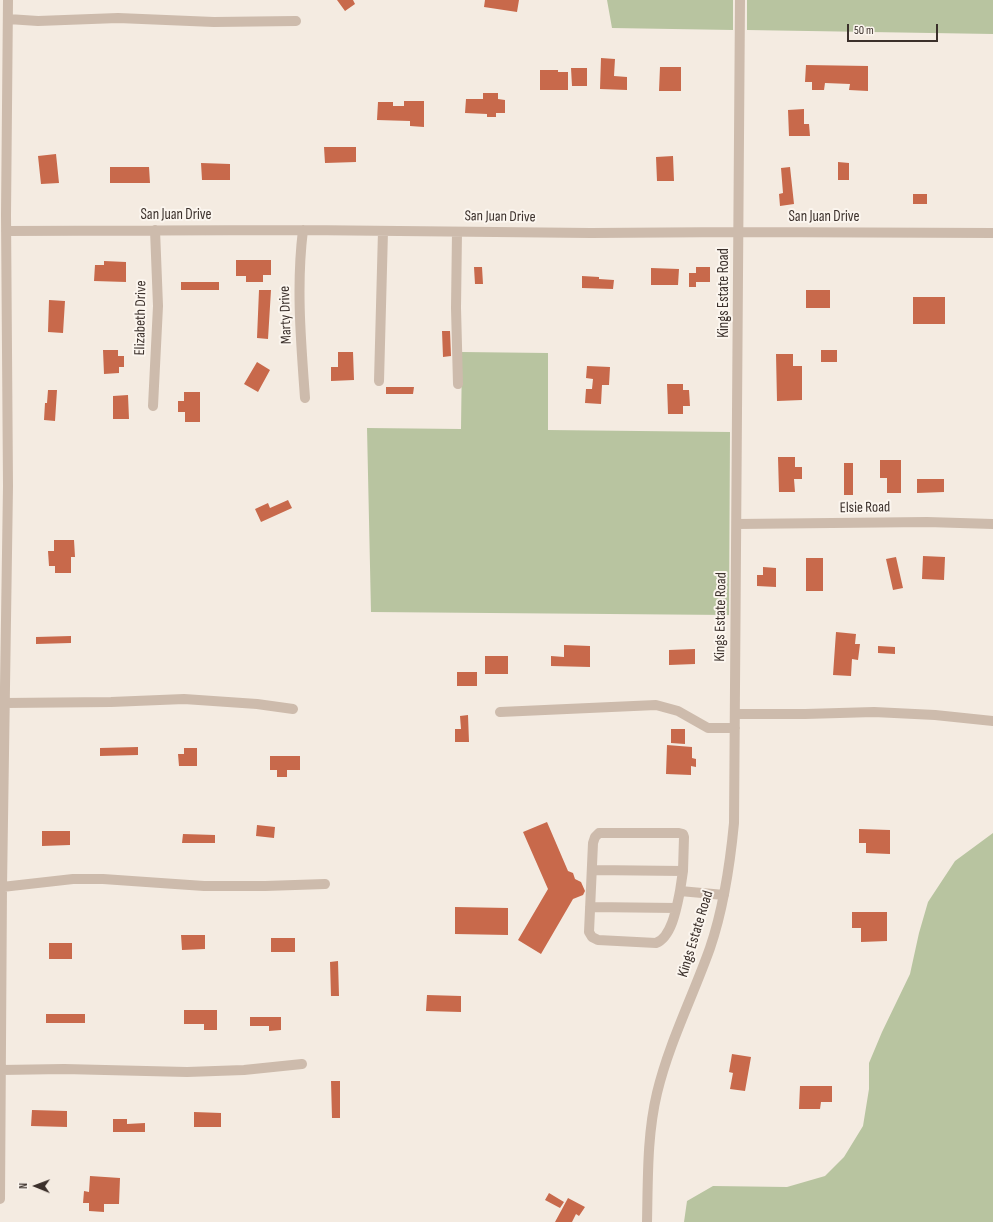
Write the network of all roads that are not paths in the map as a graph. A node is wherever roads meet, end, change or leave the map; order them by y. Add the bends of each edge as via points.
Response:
1 (8, 0) edge
2 (740, 0) edge
3 (8, 19) junction
4 (296, 21) dead end
5 (3, 214) edge
6 (155, 230) junction
7 (303, 230) junction
8 (6, 231) junction
9 (383, 231) junction
10 (457, 232) junction
11 (739, 232) junction
12 (993, 233) edge
13 (379, 381) dead end
14 (458, 384) dead end
15 (305, 398) dead end
16 (153, 406) dead end
17 (4, 486) edge
18 (737, 524) junction
19 (993, 524) edge
20 (4, 600) edge
21 (5, 703) junction
22 (293, 709) dead end
23 (500, 712) dead end
24 (735, 714) junction
25 (993, 721) edge
26 (735, 728) junction
27 (592, 870) junction
28 (683, 870) junction
29 (325, 884) dead end
30 (2, 887) junction
31 (680, 891) junction
32 (724, 895) junction
33 (590, 907) junction
34 (676, 908) junction
35 (302, 1064) dead end
36 (1, 1070) junction
37 (0, 1199) edge
38 (648, 1222) edge

1 - 3 street
2 - 11 street, Kings Estate Road
3 - 4 street
3 - 5 street
5 - 8 street
6 - 7 street, San Juan Drive
6 - 8 street, San Juan Drive
6 - 16 street, Elizabeth Drive via 158,306
7 - 9 street, San Juan Drive
7 - 15 street, Marty Drive via 299,283
8 - 17 street
9 - 10 street, San Juan Drive
9 - 13 street
10 - 11 street, San Juan Drive
10 - 14 street
11 - 12 street, San Juan Drive
11 - 18 street, Kings Estate Road
17 - 20 street
18 - 19 street, Elsie Road
18 - 24 street, Kings Estate Road
20 - 21 street
21 - 22 street via 184,699
21 - 30 street
23 - 26 street via 656,705 678,711 708,728
24 - 25 street via 874,712
24 - 26 street, Kings Estate Road
26 - 32 street, Kings Estate Road via 734,823
27 - 28 street
27 - 28 street via 593,843 599,833 679,833 684,837
27 - 33 street
28 - 31 street
29 - 30 street via 204,886 73,879
30 - 36 street
31 - 32 street
31 - 34 street
32 - 38 street, Kings Estate Road via 710,947 657,1092 649,1147
33 - 34 street
33 - 34 street via 589,932 592,937 598,940 656,943 661,942 666,936
35 - 36 street via 187,1072
36 - 37 street

